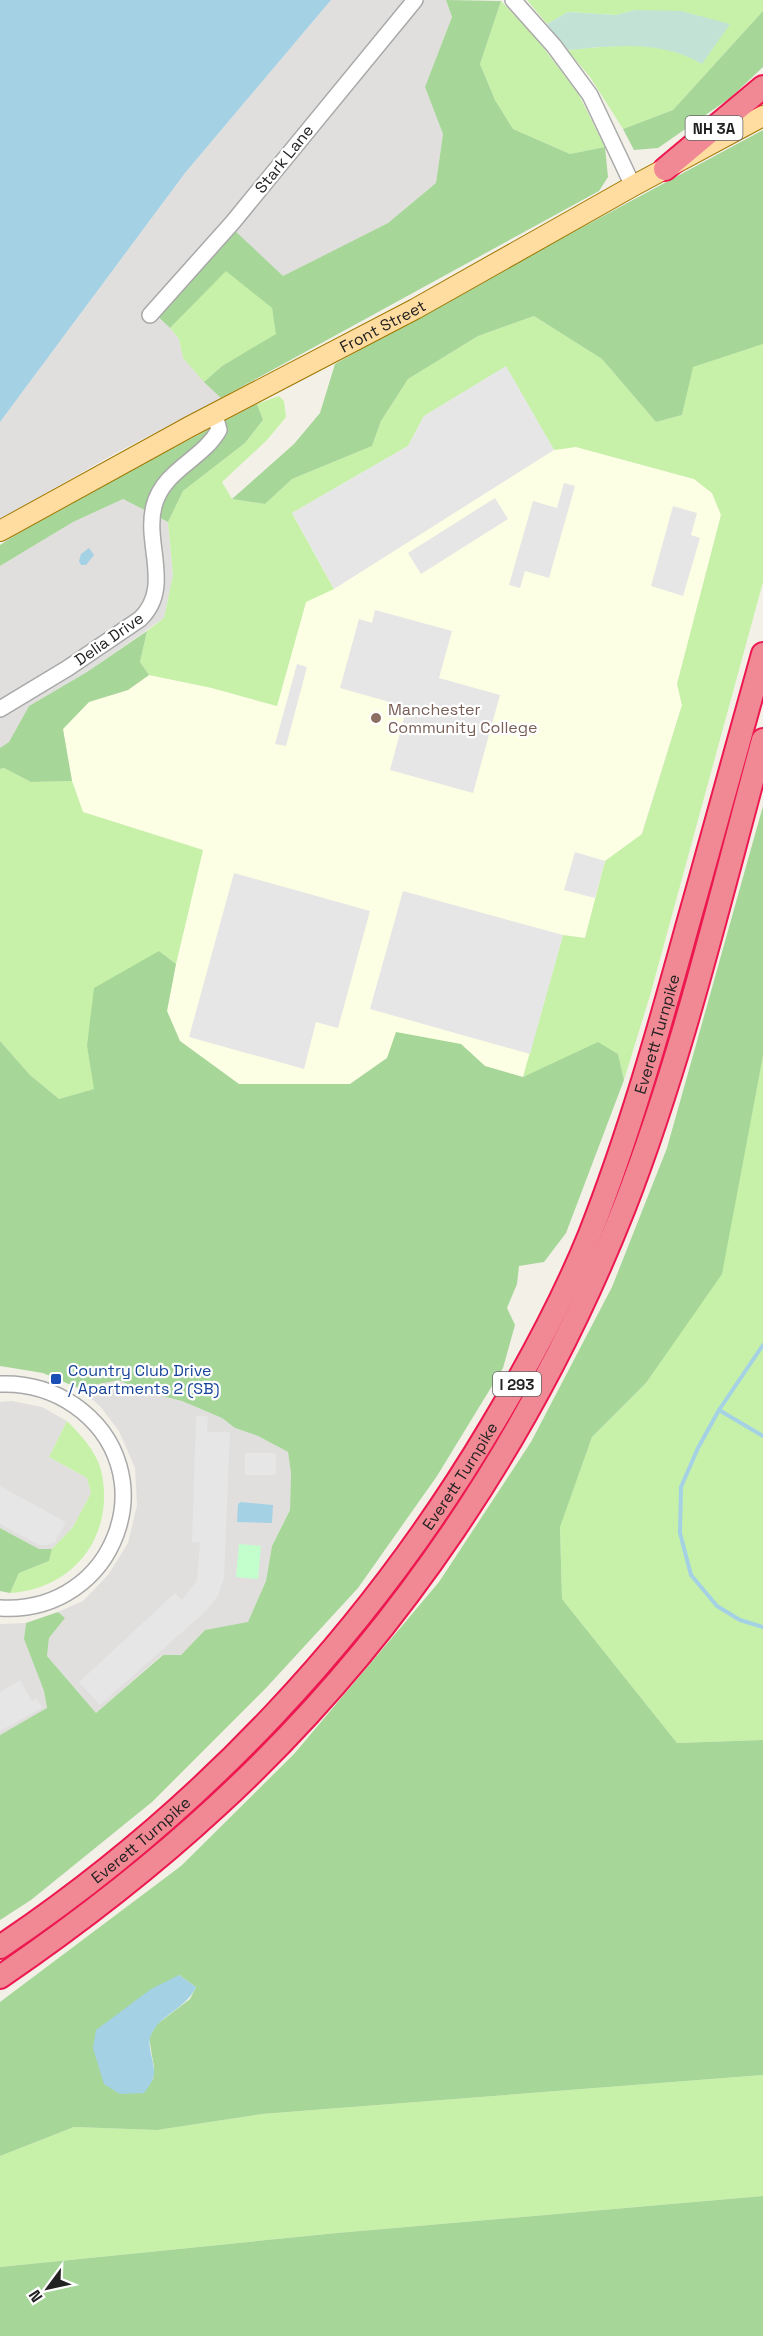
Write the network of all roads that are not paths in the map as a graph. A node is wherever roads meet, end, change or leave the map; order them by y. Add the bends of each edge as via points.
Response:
1 (415, 0) edge
2 (513, 0) edge
3 (763, 87) edge
4 (763, 116) edge
5 (665, 169) junction
6 (633, 186) junction
7 (150, 315) dead end
8 (215, 415) junction
9 (0, 531) edge
10 (763, 654) edge
11 (0, 709) edge
12 (763, 740) edge
13 (0, 1384) edge
14 (0, 1608) edge
15 (0, 1947) edge
16 (0, 1977) edge

1 - 7 street, Stark Lane via 219,238
2 - 6 street via 590,95
3 - 5 highway, NH 3A
4 - 5 main road, Front Street / NH 3A
5 - 6 main road, Front Street / NH 3A
6 - 8 main road, Front Street / NH 3A via 415,309
8 - 9 main road, Front Street / NH 3A
8 - 11 street, Delia Drive via 219,430 212,443 168,480 155,504 151,521 157,578 150,610 68,668
10 - 15 highway, Everett Turnpike / I 293 via 629,1127 588,1239 509,1397 415,1545 304,1683 158,1827 66,1901
12 - 16 highway, Everett Turnpike / I 293 via 678,1048 628,1195 603,1260 558,1355 485,1482 376,1635 259,1766 151,1864
13 - 14 street via 24,1385 54,1394 93,1421 115,1458 122,1503 109,1550 82,1584 42,1605

